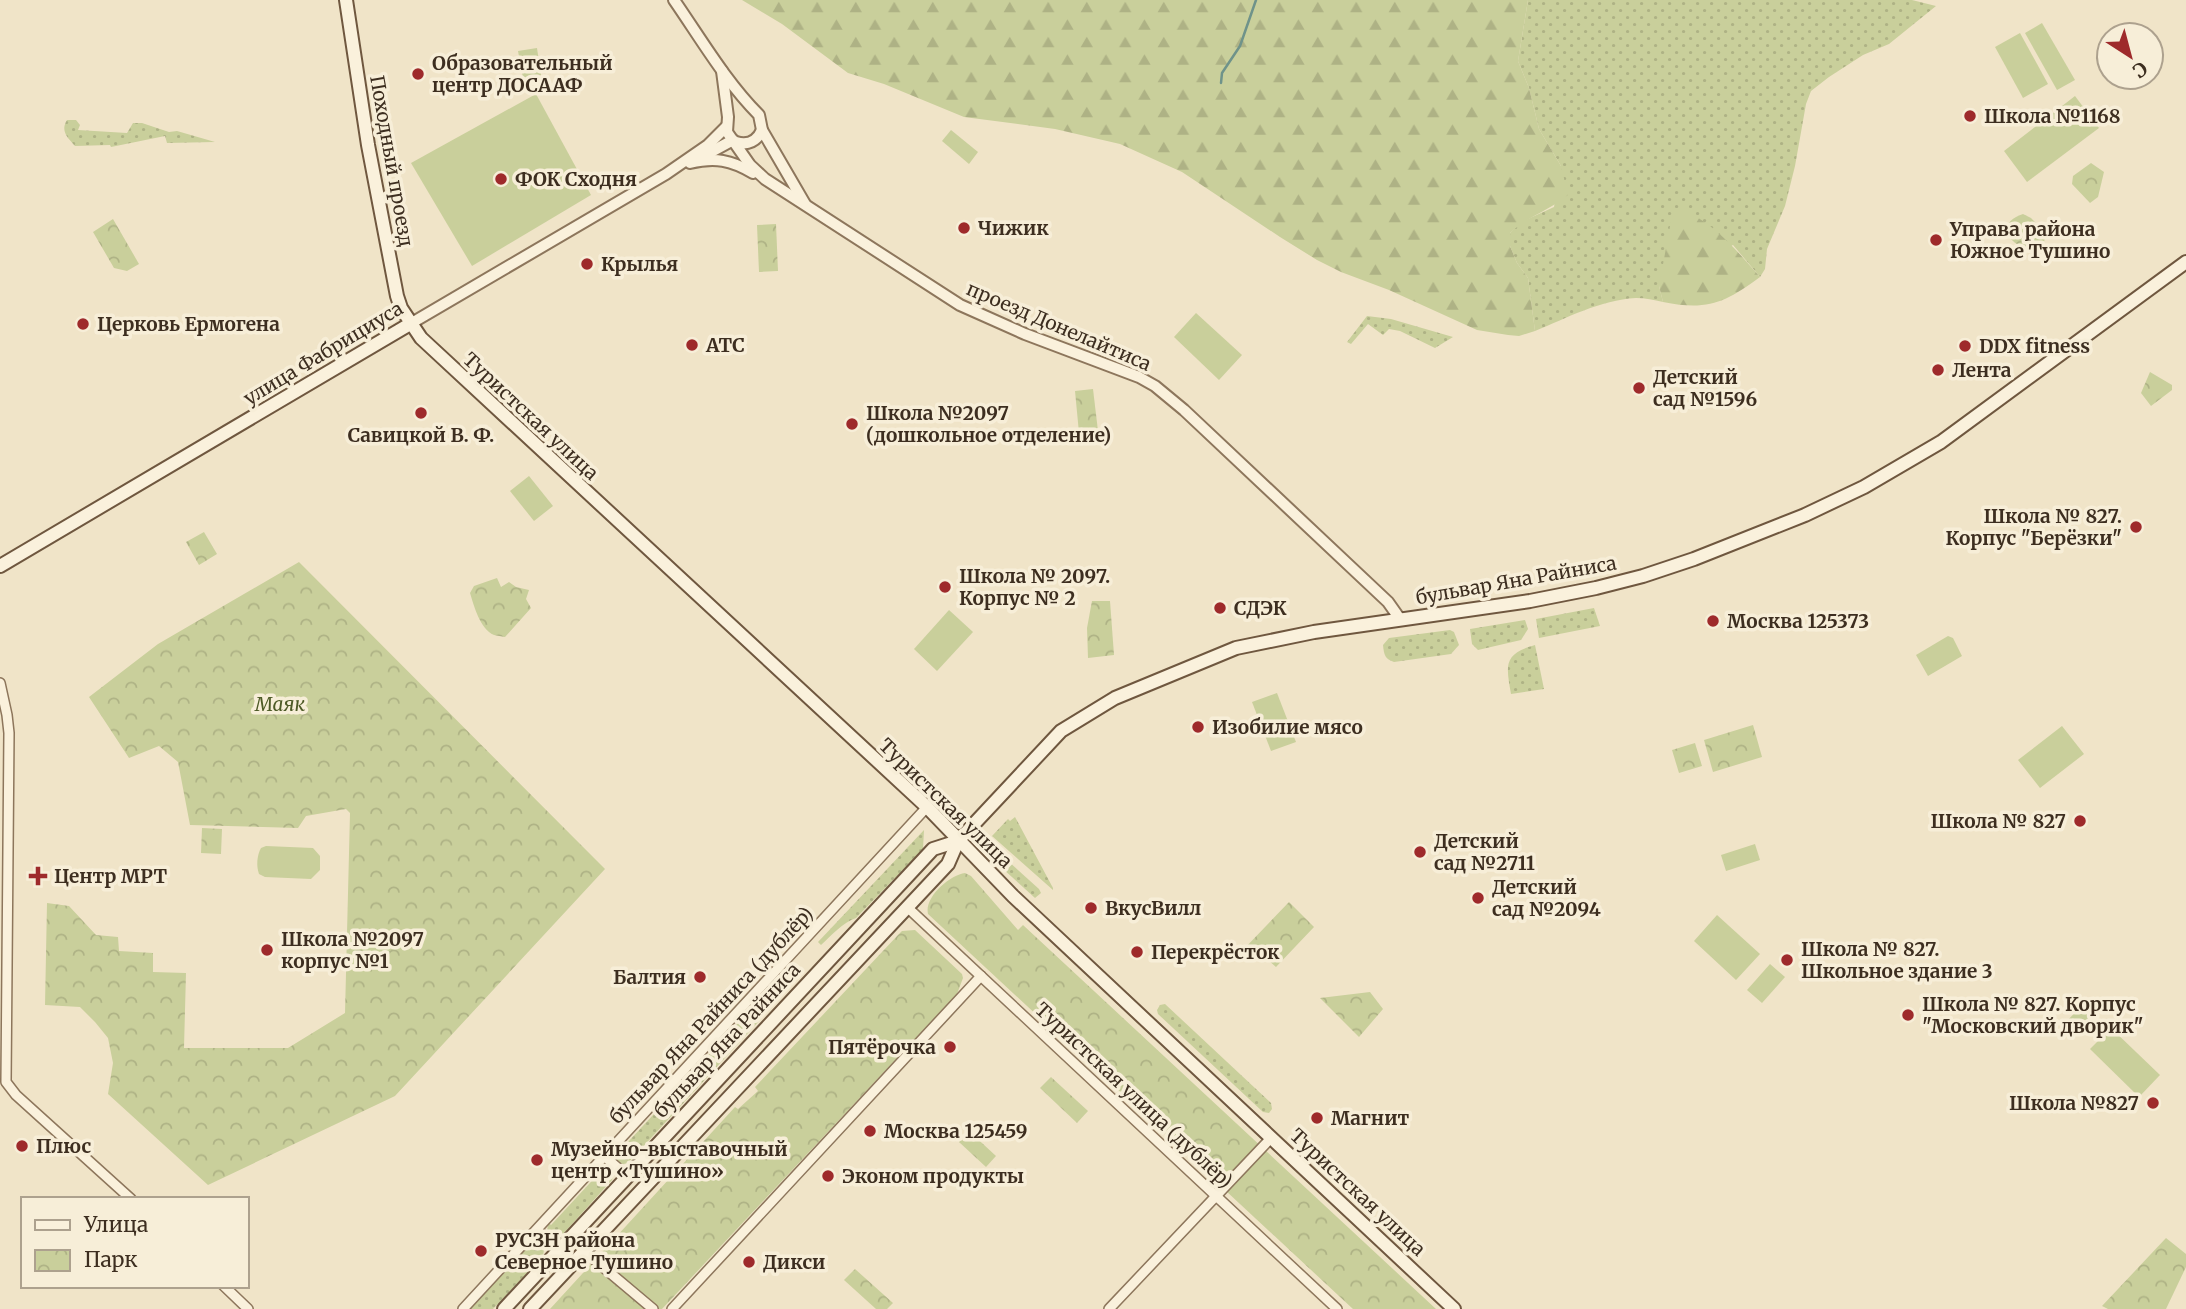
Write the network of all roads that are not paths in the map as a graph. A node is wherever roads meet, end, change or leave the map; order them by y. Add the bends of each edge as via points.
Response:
1 (346, 0) edge
2 (674, 0) edge
3 (722, 71) junction
4 (751, 109) junction
5 (727, 122) junction
6 (762, 130) junction
7 (734, 141) junction
8 (690, 163) junction
9 (666, 173) junction
10 (765, 179) junction
11 (805, 204) junction
12 (2186, 262) edge
13 (410, 324) junction
14 (0, 566) edge
15 (1400, 619) junction
16 (0, 683) edge
17 (927, 807) junction
18 (958, 841) junction
19 (907, 907) junction
20 (981, 976) junction
21 (3, 1084) edge
22 (1272, 1137) junction
23 (604, 1156) junction
24 (627, 1176) junction
25 (1216, 1195) junction
26 (129, 1197) edge
27 (537, 1230) junction
28 (559, 1250) junction
29 (584, 1251) junction
30 (226, 1288) edge
31 (248, 1309) edge
32 (463, 1309) edge
33 (504, 1309) edge
34 (530, 1309) edge
35 (653, 1309) edge
36 (672, 1309) edge
37 (1109, 1309) edge
38 (1337, 1309) edge
39 (1454, 1309) edge

1 - 13 main road, Походный проезд via 397,296
2 - 3 street, проезд Донелайтиса
3 - 4 street, проезд Донелайтиса
3 - 5 street, проезд Донелайтиса
4 - 5 street via 736,110
4 - 6 street, проезд Донелайтиса via 759,115
5 - 7 street, проезд Донелайтиса
5 - 9 street, улица Фабрициуса via 708,145
6 - 7 street via 749,143
6 - 11 street, проезд Донелайтиса
7 - 8 street, улица Фабрициуса
7 - 10 street, проезд Донелайтиса
8 - 9 street, улица Фабрициуса
8 - 10 street via 725,160
9 - 13 street, улица Фабрициуса
10 - 11 street, проезд Донелайтиса
11 - 15 street, проезд Донелайтиса via 960,305 1155,386
12 - 15 main road, бульвар Яна Райниса via 1941,442 1833,503 1694,559 1619,583
13 - 14 main road, улица Фабрициуса
13 - 17 main road, Туристская улица via 472,388
15 - 18 main road, бульвар Яна Райниса via 1237,648 1115,698 1061,731
16 - 21 street via 9,733
17 - 18 main road, Туристская улица
17 - 23 street, бульвар Яна Райниса (дублёр)
18 - 19 main road, бульвар Яна Райниса via 948,864
18 - 22 main road, Туристская улица
18 - 24 main road, бульвар Яна Райниса via 933,849
19 - 20 street, Туристская улица (дублёр)
19 - 29 main road, бульвар Яна Райниса
20 - 25 street, Туристская улица (дублёр)
20 - 36 street
21 - 26 street
22 - 25 street
22 - 39 main road, Туристская улица
23 - 24 street
23 - 27 street, бульвар Яна Райниса (дублёр)
24 - 28 main road, бульвар Яна Райниса
25 - 37 street
25 - 38 street, Туристская улица (дублёр)
27 - 28 street
27 - 32 street, бульвар Яна Райниса (дублёр)
28 - 33 main road, бульвар Яна Райниса
29 - 34 main road, бульвар Яна Райниса
29 - 35 street
30 - 31 street

